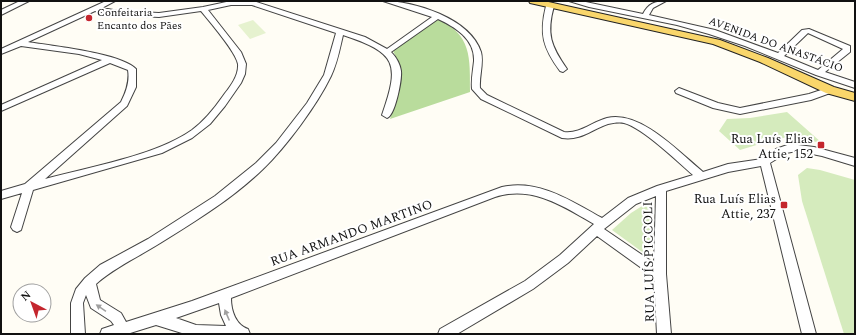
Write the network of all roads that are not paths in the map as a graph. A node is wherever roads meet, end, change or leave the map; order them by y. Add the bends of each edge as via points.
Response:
1 (26, 1) edge
2 (102, 1) edge
3 (112, 1) edge
4 (386, 1) edge
5 (533, 1) edge
6 (572, 1) edge
7 (664, 1) edge
8 (550, 6) junction
9 (94, 9) junction
10 (203, 9) junction
11 (3, 10) edge
12 (645, 16) junction
13 (435, 18) dead end
14 (340, 32) junction
15 (23, 44) junction
16 (390, 50) dead end
17 (1, 52) edge
18 (780, 56) junction
19 (109, 60) junction
20 (563, 69) dead end
21 (819, 73) junction
22 (855, 85) edge
23 (830, 90) junction
24 (679, 91) dead end
25 (28, 97) junction
26 (855, 97) edge
27 (1, 108) edge
28 (387, 115) dead end
29 (1, 116) edge
30 (765, 162) junction
31 (855, 162) edge
32 (701, 176) junction
33 (29, 187) junction
34 (661, 189) junction
35 (1, 195) edge
36 (17, 226) dead end
37 (600, 226) junction
38 (660, 274) junction
39 (89, 282) junction
40 (225, 294) junction
41 (158, 319) junction
42 (123, 328) junction
43 (78, 334) edge
44 (107, 334) edge
45 (240, 334) edge
46 (445, 334) edge
47 (664, 334) edge
48 (809, 334) edge

1 - 11 street
2 - 9 street
3 - 9 street
4 - 32 street via 448,20 469,35 477,53 477,92 562,135 577,136 606,122 627,121 643,130
5 - 8 main road, AVENIDA DO ANASTÁCIO
6 - 12 street, AVENIDA DO ANASTÁCIO
7 - 12 street via 650,8
8 - 20 street via 545,36 553,57
8 - 23 main road, AVENIDA DO ANASTÁCIO via 716,42 764,60
9 - 10 street via 147,15
9 - 15 street
10 - 14 street via 231,3 253,3
10 - 33 street via 242,60 242,68 235,87 205,123 178,142 154,152
12 - 18 street, AVENIDA DO ANASTÁCIO via 711,32
13 - 16 street
14 - 28 street via 373,44 393,58 397,79
14 - 39 street via 328,75 279,145 260,166 219,199 104,269
15 - 17 street
15 - 19 street
18 - 21 street, AVENIDA DO ANASTÁCIO
18 - 21 street via 809,31 847,48
19 - 25 street
19 - 33 street via 132,69 132,89 124,104
21 - 22 street, AVENIDA DO ANASTÁCIO
23 - 24 street via 811,97 740,111 716,106
23 - 26 main road, AVENIDA DO ANASTÁCIO
25 - 27 street
25 - 29 street
30 - 31 street via 788,148 801,148
30 - 32 street via 728,168
30 - 48 street
32 - 34 street
33 - 35 street
33 - 36 street
34 - 37 street via 632,201
34 - 38 street, RUA LUÍS PICCOLI
37 - 38 street, RUA ARMANDO MARTINO
37 - 40 street, RUA ARMANDO MARTINO via 546,193 508,190
37 - 46 street via 564,260 529,285
38 - 47 street, RUA LUÍS PICCOLI
42 -> 39 street via 116,317 95,304
39 - 43 street via 80,293 77,302
40 - 41 street, RUA ARMANDO MARTINO
45 -> 40 street via 226,313
41 - 42 street, RUA ARMANDO MARTINO
41 - 45 street via 196,331
42 - 44 street, RUA ARMANDO MARTINO

